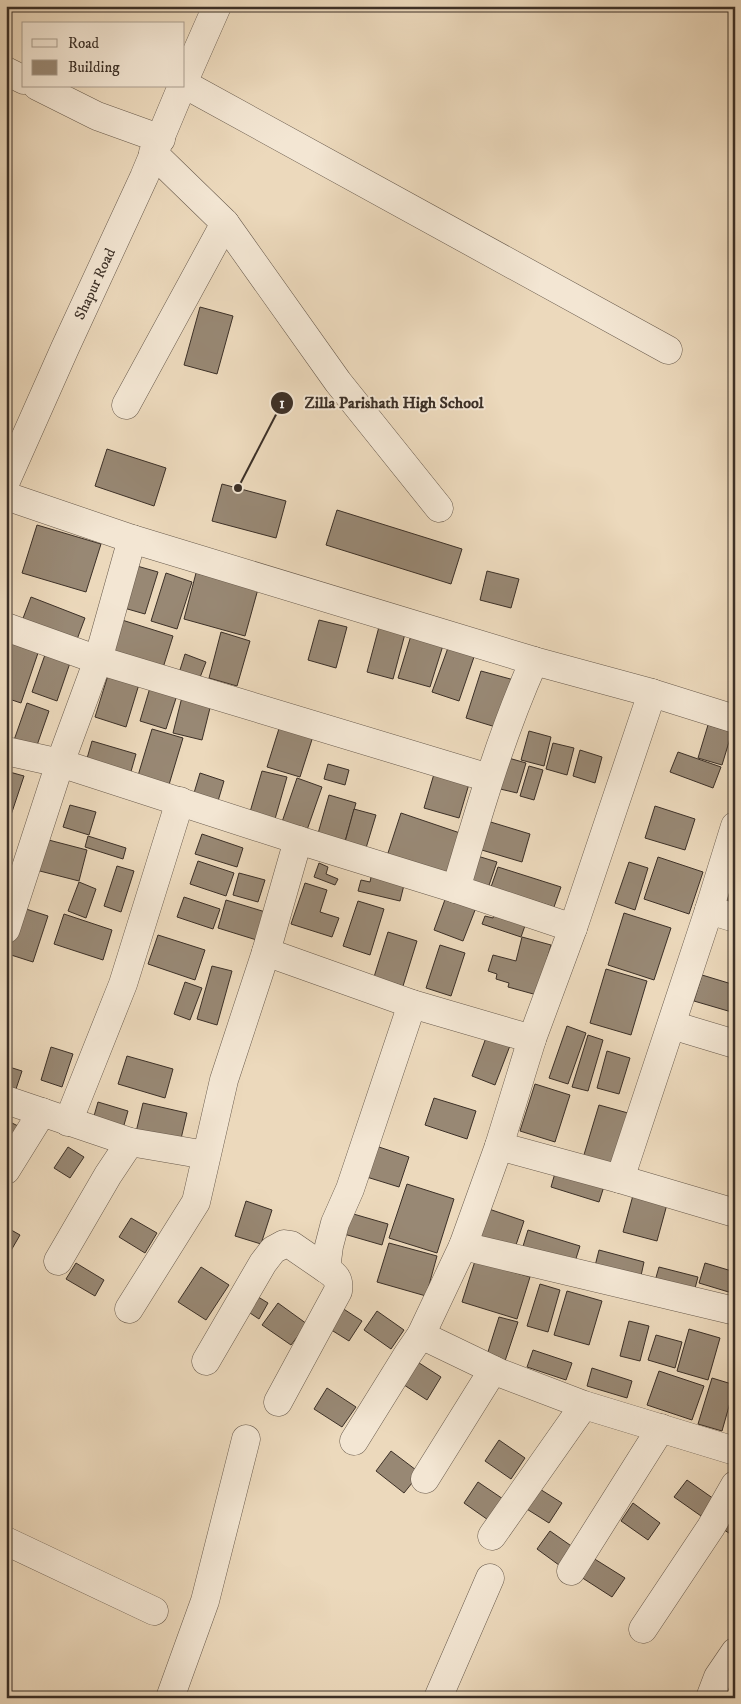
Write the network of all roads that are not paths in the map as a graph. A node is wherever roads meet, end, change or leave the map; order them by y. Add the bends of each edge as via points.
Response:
1 (216, 6) edge
2 (6, 72) edge
3 (22, 79) edge
4 (185, 79) edge
5 (185, 85) edge
6 (41, 88) edge
7 (181, 88) edge
8 (157, 146) junction
9 (226, 223) junction
10 (668, 350) dead end
11 (126, 405) dead end
12 (6, 480) edge
13 (6, 496) edge
14 (439, 508) dead end
15 (132, 539) junction
16 (6, 627) edge
17 (98, 660) junction
18 (534, 661) junction
19 (652, 693) junction
20 (735, 718) edge
21 (6, 751) edge
22 (60, 762) junction
23 (488, 778) junction
24 (180, 801) junction
25 (735, 826) edge
26 (298, 840) junction
27 (456, 888) junction
28 (722, 914) edge
29 (573, 928) junction
30 (6, 929) edge
31 (266, 952) junction
32 (412, 1004) junction
33 (672, 1025) junction
34 (532, 1039) junction
35 (735, 1044) edge
36 (6, 1100) edge
37 (42, 1112) junction
38 (68, 1122) junction
39 (130, 1142) junction
40 (499, 1146) junction
41 (206, 1156) junction
42 (6, 1170) edge
43 (620, 1179) junction
44 (735, 1213) edge
45 (463, 1246) junction
46 (58, 1261) dead end
47 (326, 1269) junction
48 (129, 1309) dead end
49 (735, 1311) edge
50 (422, 1335) junction
51 (206, 1362) dead end
52 (493, 1370) junction
53 (278, 1402) dead end
54 (584, 1405) junction
55 (661, 1428) junction
56 (246, 1439) dead end
57 (354, 1441) dead end
58 (735, 1451) edge
59 (425, 1479) dead end
60 (735, 1485) edge
61 (492, 1536) dead end
62 (6, 1541) edge
63 (572, 1571) dead end
64 (490, 1578) dead end
65 (154, 1610) dead end
66 (643, 1629) dead end
67 (735, 1652) edge
68 (170, 1698) edge
69 (438, 1698) edge
70 (710, 1698) edge

1 - 4 street, Shapur Road
2 - 3 street
5 - 10 street
6 - 8 street
7 - 8 street, Shapur Road
8 - 9 street
8 - 12 street, Shapur Road
9 - 11 street
9 - 14 street via 338,382
13 - 15 street
15 - 17 street
15 - 18 street
16 - 17 street
17 - 22 street
17 - 23 street
18 - 19 street
18 - 23 street via 514,704
19 - 20 street
19 - 29 street
21 - 22 street
22 - 24 street
22 - 30 street
23 - 27 street
24 - 26 street
24 - 38 street via 123,984
25 - 28 street
26 - 27 street
26 - 31 street
27 - 29 street
28 - 33 street
29 - 34 street
31 - 32 street
31 - 41 street via 224,1080
32 - 34 street
32 - 47 street via 350,1189 335,1223
33 - 35 street
33 - 43 street
34 - 40 street
36 - 37 street
37 - 38 street
37 - 42 street
38 - 39 street
39 - 41 street
39 - 46 street
40 - 43 street
40 - 45 street
41 - 48 street via 196,1202
43 - 44 street
45 - 49 street
45 - 50 street
47 - 51 street via 291,1245 284,1244 273,1250
47 - 53 street via 335,1275 338,1291
50 - 52 street
50 - 57 street
52 - 54 street
52 - 59 street
54 - 55 street
54 - 61 street
55 - 58 street
55 - 63 street
56 - 68 street via 205,1601
60 - 66 street
62 - 65 street
64 - 69 street
67 - 70 street via 718,1677

